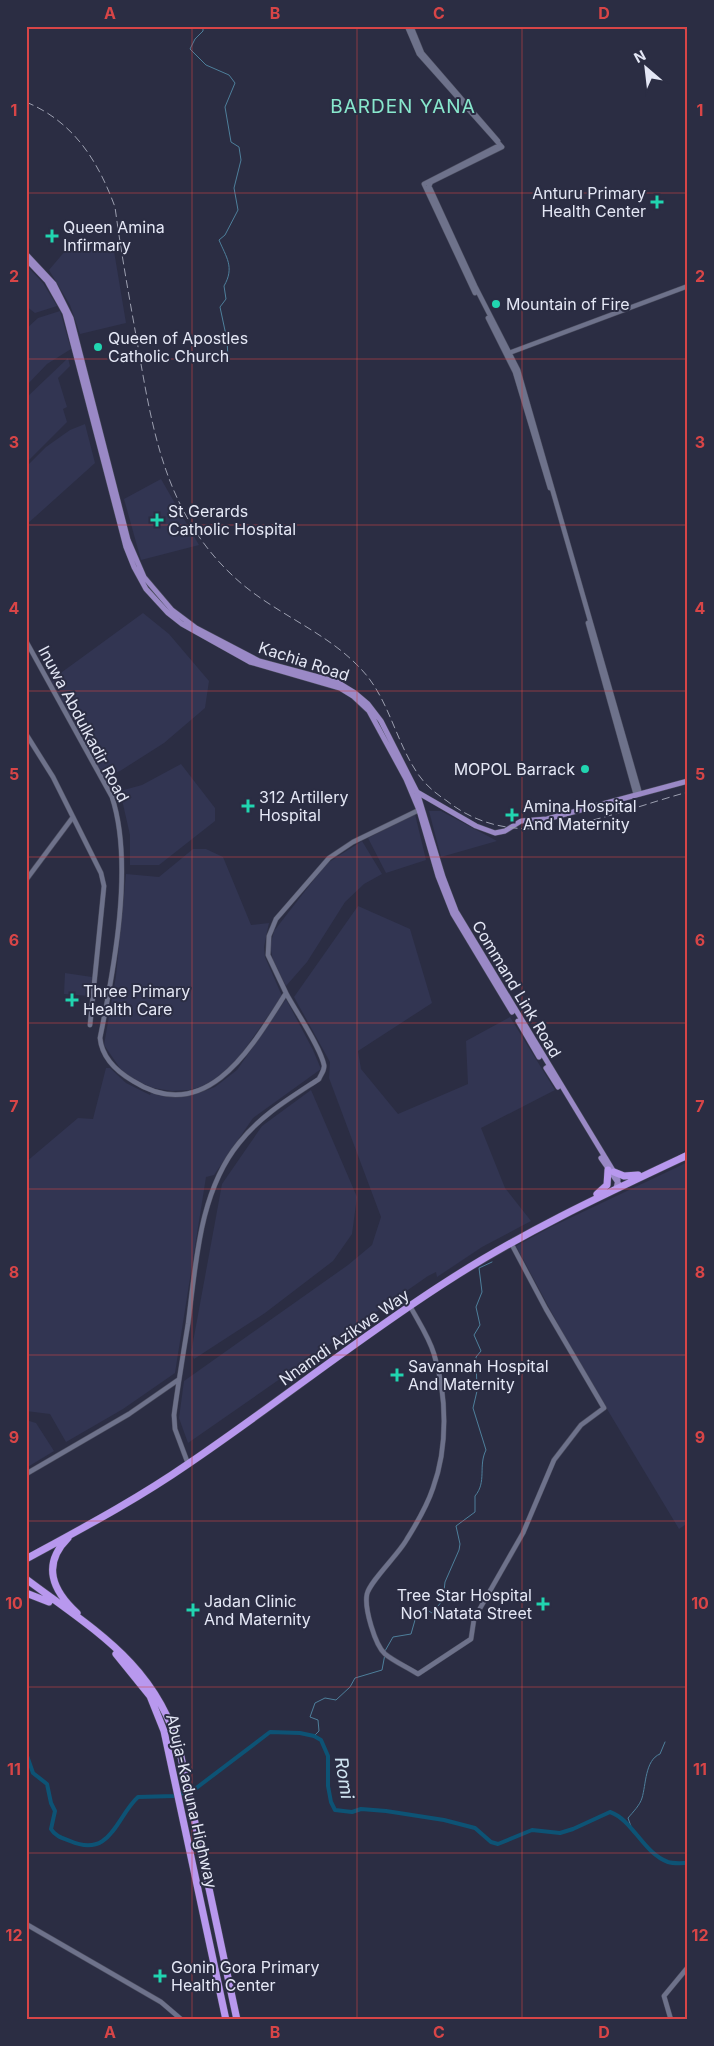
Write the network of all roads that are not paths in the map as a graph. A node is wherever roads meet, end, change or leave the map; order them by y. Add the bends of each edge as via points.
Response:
1 (409, 26) edge
2 (26, 254) edge
3 (26, 260) edge
4 (688, 286) edge
5 (508, 354) junction
6 (26, 641) edge
7 (26, 734) edge
8 (688, 781) edge
9 (417, 792) junction
10 (638, 795) junction
11 (437, 805) junction
12 (421, 809) junction
13 (73, 817) junction
14 (26, 880) edge
15 (286, 993) junction
16 (90, 1025) dead end
17 (688, 1153) edge
18 (611, 1171) junction
19 (638, 1175) junction
20 (616, 1187) junction
21 (597, 1194) junction
22 (511, 1242) junction
23 (410, 1306) junction
24 (178, 1380) junction
25 (187, 1461) junction
26 (26, 1474) edge
27 (75, 1532) junction
28 (26, 1554) edge
29 (26, 1559) edge
30 (26, 1579) edge
31 (26, 1583) edge
32 (26, 1593) edge
33 (49, 1602) junction
34 (96, 1632) junction
35 (26, 1924) edge
36 (688, 1967) edge
37 (182, 2020) edge
38 (226, 2020) edge
39 (237, 2020) edge
40 (671, 2020) edge

1 - 5 street via 419,54 501,146 424,184
2 - 9 main road, Kachia Road via 54,284 71,318 128,540 150,586 185,620 241,652 274,666 330,680 355,692 381,721
3 - 12 main road, Kachia Road via 47,281 65,313 126,546 146,589 182,624 239,656 264,667 328,683 353,696 377,723
4 - 5 street
5 - 10 street via 548,476
6 - 15 street, Inuwa Abdulkadir Road via 112,797 121,834 122,870 112,975 100,1038 107,1059 144,1088 176,1094 192,1093 227,1075 241,1060
7 - 13 street
8 - 10 main road
9 - 11 main road
9 - 12 main road, Kachia Road
10 - 11 main road via 547,819 521,820 505,831 495,833
11 - 12 main road
12 - 15 street via 353,842 329,858 276,919 269,936 268,955
12 - 18 main road, Command Link Road via 456,911
13 - 14 street
13 - 16 street via 101,873 104,886
15 - 24 street via 317,1048 324,1071 320,1079 252,1128 216,1179 200,1240
17 - 19 highway, Nnamdi Azikwe Way
17 - 20 highway, Nnamdi Azikwe Way
18 - 19 highway via 624,1176
18 - 20 main road, Command Link Road
18 - 21 highway via 607,1185
19 - 20 highway, Nnamdi Azikwe Way
20 - 21 highway, Nnamdi Azikwe Way
20 - 22 highway, Nnamdi Azikwe Way
21 - 25 highway, Nnamdi Azikwe Way via 509,1239 433,1287
22 - 23 highway, Nnamdi Azikwe Way
22 - 23 street via 604,1408 581,1425 554,1460 523,1533 474,1619 470,1640 418,1674 381,1650 369,1620 366,1600 368,1590 402,1548 427,1503 434,1488 441,1455 441,1382 434,1353
23 - 27 highway, Nnamdi Azikwe Way via 185,1466
24 - 25 street via 175,1429
24 - 26 street via 130,1414
25 - 28 highway, Nnamdi Azikwe Way via 122,1502
27 - 29 highway, Nnamdi Azikwe Way
27 - 34 highway via 57,1553 54,1582 63,1599
30 - 34 highway
31 - 33 highway
32 - 33 highway
33 - 38 highway, Abuja-Kaduna Highway via 113,1650 147,1690 164,1731
34 - 39 highway, Abuja-Kaduna Highway via 131,1662 162,1703 176,1737
35 - 37 street via 161,2002
36 - 40 street via 664,1996

